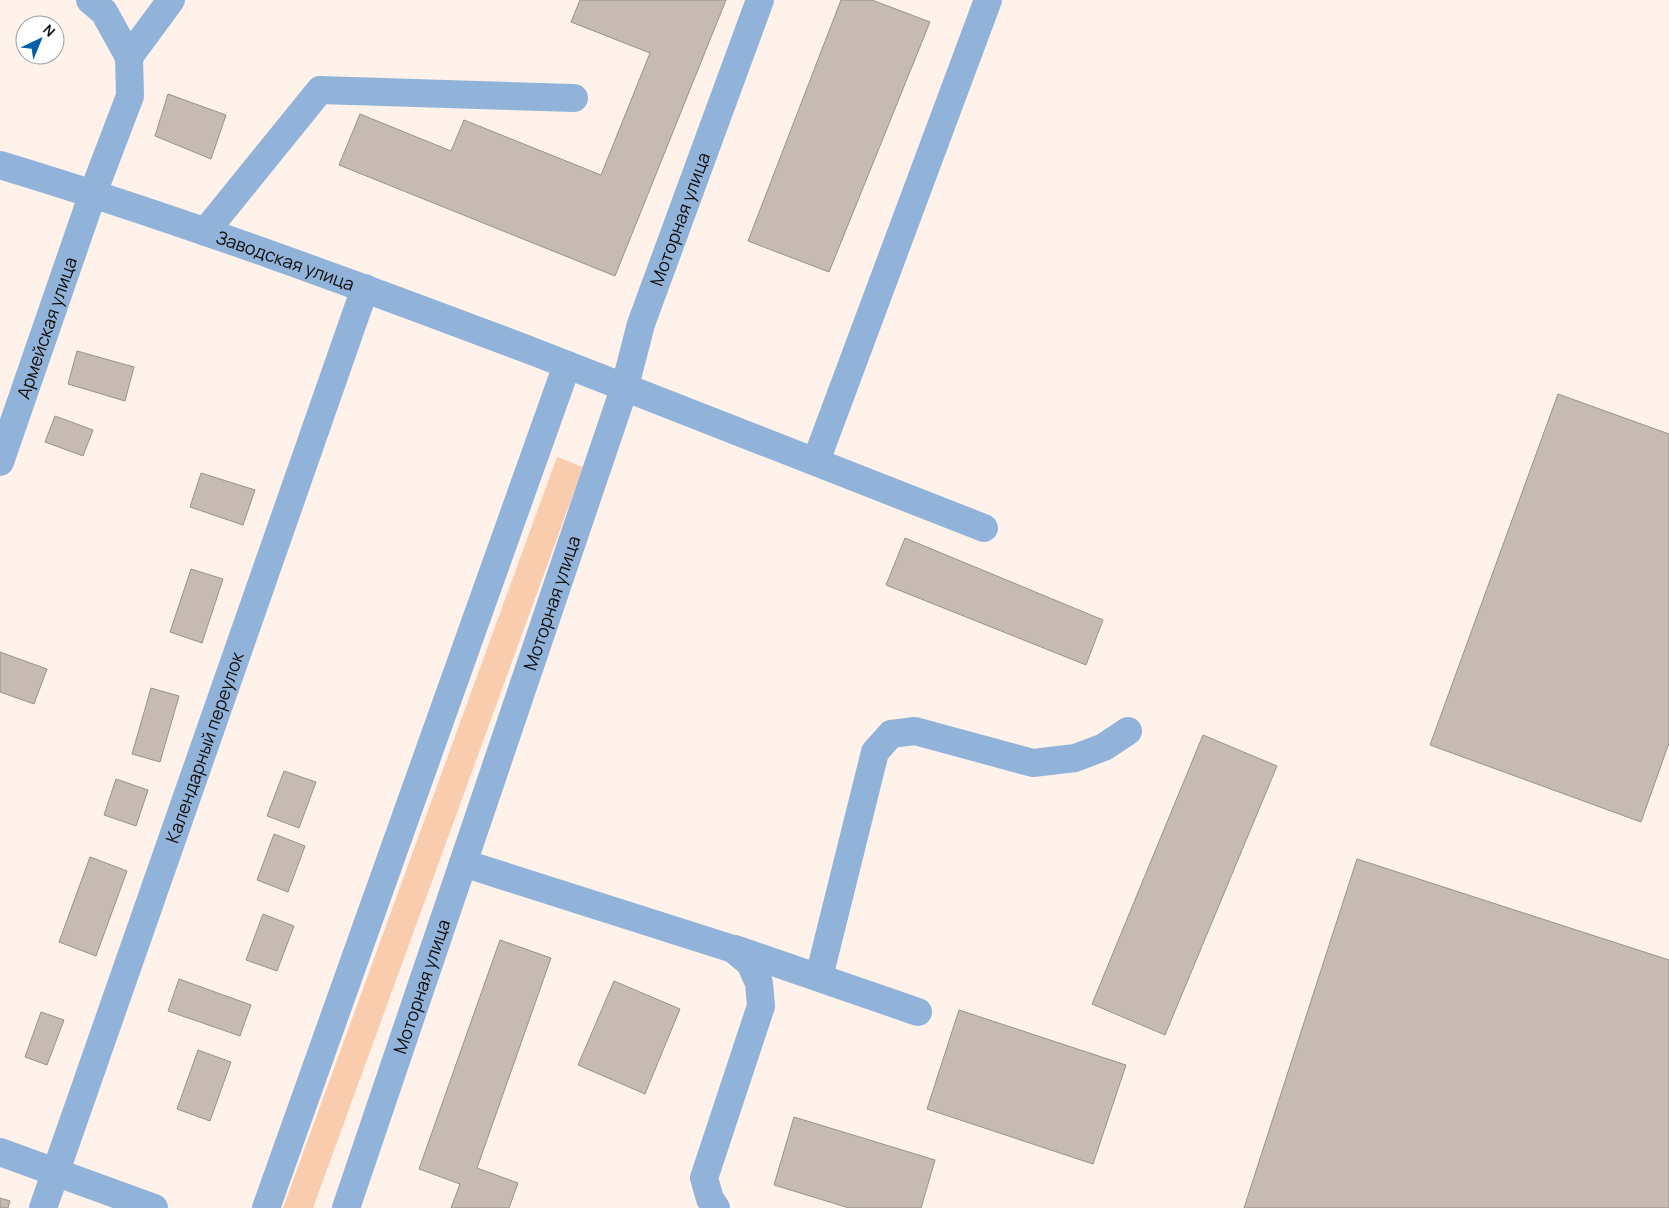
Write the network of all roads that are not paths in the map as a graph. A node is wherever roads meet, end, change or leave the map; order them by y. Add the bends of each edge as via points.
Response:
1 (90, 0) edge
2 (171, 0) edge
3 (760, 0) edge
4 (988, 0) edge
5 (129, 57) junction
6 (574, 98) dead end
7 (0, 165) edge
8 (93, 193) junction
9 (206, 232) junction
10 (365, 288) junction
11 (567, 365) junction
12 (626, 386) junction
13 (816, 461) junction
14 (0, 462) edge
15 (984, 528) dead end
16 (1128, 731) dead end
17 (463, 863) junction
18 (733, 949) junction
19 (819, 977) junction
20 (918, 1012) dead end
21 (0, 1152) edge
22 (56, 1172) junction
23 (43, 1208) edge
24 (154, 1208) edge
25 (266, 1208) edge
26 (346, 1208) edge
27 (716, 1208) edge

1 - 5 street via 104,12
2 - 5 street
3 - 12 street, Моторная улица via 641,324
4 - 13 street
5 - 8 street, Армейская улица via 130,96
6 - 9 street via 320,90
7 - 8 street, Заводская улица
8 - 9 street, Заводская улица
8 - 14 street, Армейская улица
9 - 10 street, Заводская улица
10 - 11 street, Заводская улица
10 - 22 street, Календарный переулок
11 - 12 street, Заводская улица
11 - 25 street
12 - 13 street, Заводская улица
12 - 17 street, Моторная улица
13 - 15 street, Заводская улица
16 - 19 street via 1104,747 1075,758 1033,763 915,731 891,734 875,752
17 - 18 street
17 - 26 street, Моторная улица
18 - 19 street
18 - 27 street via 750,963 759,983 761,1006 704,1178
19 - 20 street
21 - 22 street
22 - 23 street, Календарный переулок
22 - 24 street

